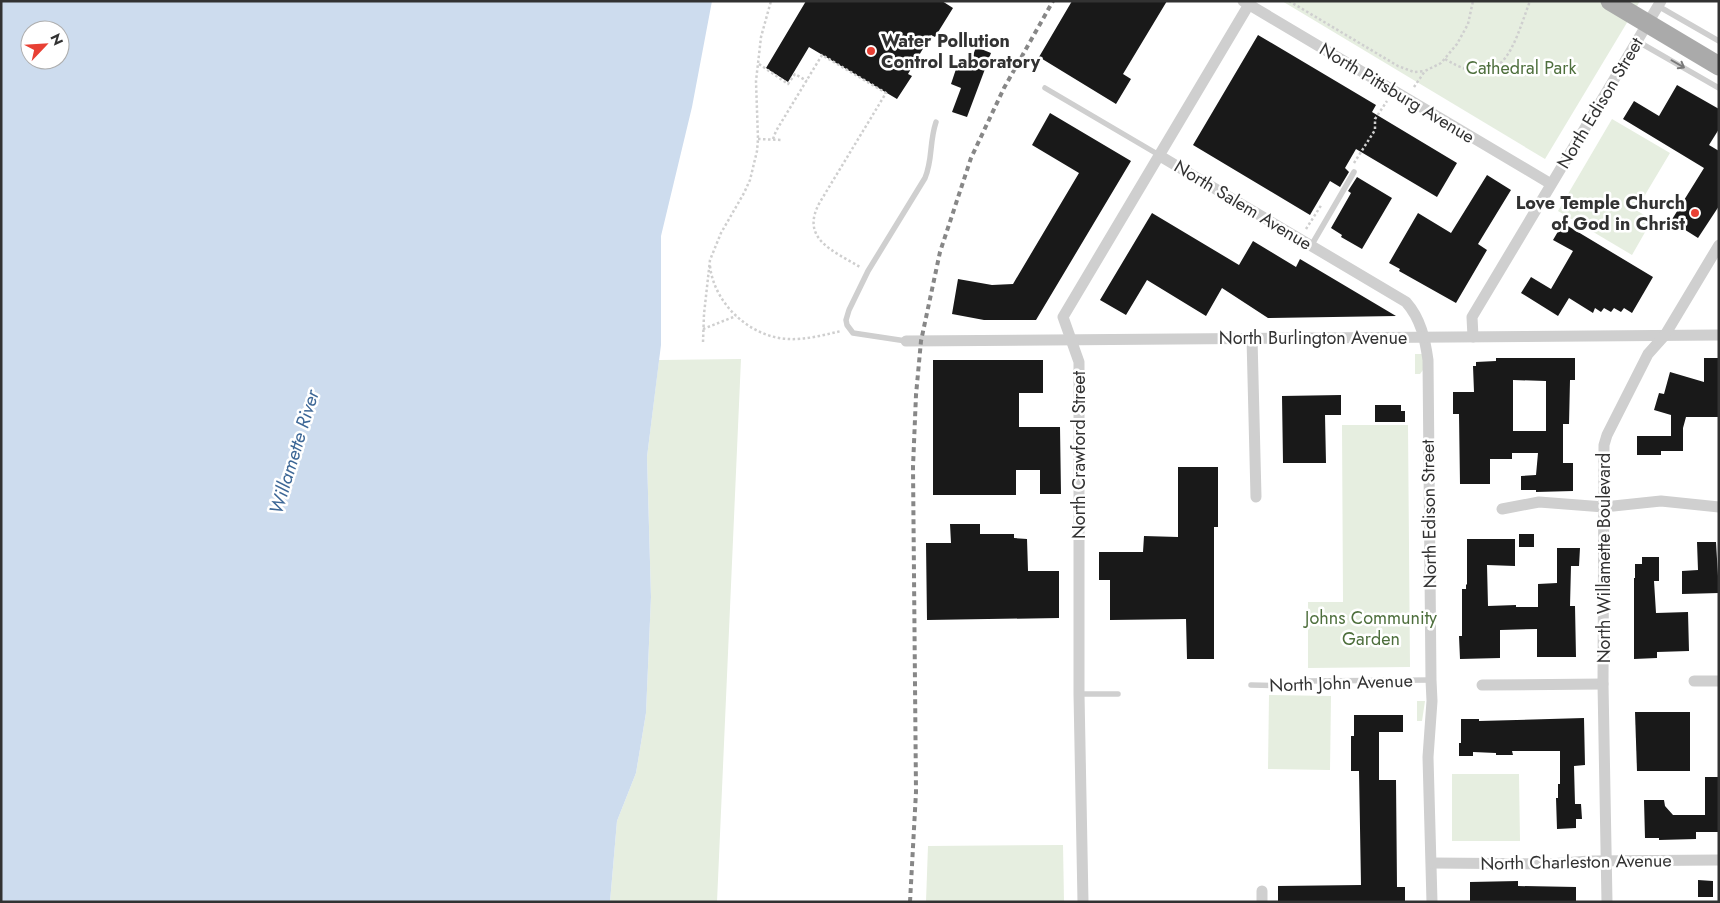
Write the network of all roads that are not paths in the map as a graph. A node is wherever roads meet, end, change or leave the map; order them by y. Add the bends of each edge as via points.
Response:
1 (1610, 1) edge
2 (1248, 2) edge
3 (1660, 4) edge
4 (1637, 41) junction
5 (1719, 41) edge
6 (1719, 66) edge
7 (1045, 88) dead end
8 (1719, 88) edge
9 (936, 122) dead end
10 (1160, 156) junction
11 (1354, 172) dead end
12 (1551, 184) junction
13 (1719, 245) edge
14 (1311, 246) junction
15 (1665, 335) junction
16 (1719, 335) edge
17 (1425, 337) junction
18 (1473, 337) junction
19 (1252, 338) junction
20 (1071, 340) junction
21 (906, 341) joint
22 (1256, 497) dead end
23 (1604, 507) junction
24 (1719, 507) edge
25 (1502, 509) dead end
26 (1431, 680) junction
27 (1694, 681) dead end
28 (1719, 681) edge
29 (1603, 684) junction
30 (1251, 685) dead end
31 (1482, 685) dead end
32 (1079, 694) junction
33 (1118, 694) dead end
34 (1719, 860) edge
35 (1607, 861) junction
36 (1432, 863) junction
37 (1083, 902) edge
38 (1432, 902) edge
39 (1607, 902) edge

1 - 6 main road
2 - 10 street, North Crawford Street
2 - 12 street, North Pittsburg Avenue
3 - 4 street, North Edison Street
3 - 5 lane
4 -> 8 lane
4 - 12 street, North Edison Street
7 - 10 lane, North Salem Avenue
9 - 21 lane via 931,135 930,166 925,178 868,271 846,320 853,333
10 - 14 street, North Salem Avenue
10 - 20 street, North Crawford Street via 1064,317
11 - 14 lane
12 - 18 street, North Edison Street via 1472,317
13 - 15 street, North Willamette Boulevard
14 - 17 street, North Salem Avenue via 1406,302
15 - 16 street, North Burlington Avenue
15 - 18 street, North Burlington Avenue
15 - 23 street, North Willamette Boulevard via 1648,354 1607,435 1604,445
17 - 18 street, North Burlington Avenue
17 - 19 street, North Burlington Avenue
17 - 26 street, North Edison Street via 1428,360
19 - 20 street, North Burlington Avenue
19 - 22 street
20 - 21 street, North Burlington Avenue
20 - 32 street, North Crawford Street via 1079,362
23 - 24 street via 1662,501
23 - 25 street via 1539,502
23 - 29 street, North Willamette Boulevard
26 - 30 lane, North John Avenue via 1304,681 1292,686
26 - 36 street, North Edison Street via 1428,757
27 - 28 street
29 - 31 street
29 - 35 street, North Willamette Boulevard
32 - 33 lane
32 - 37 street, North Crawford Street
34 - 35 street, North Charleston Avenue
35 - 36 street, North Charleston Avenue
35 - 39 street, North Willamette Boulevard
36 - 38 street, North Edison Street

